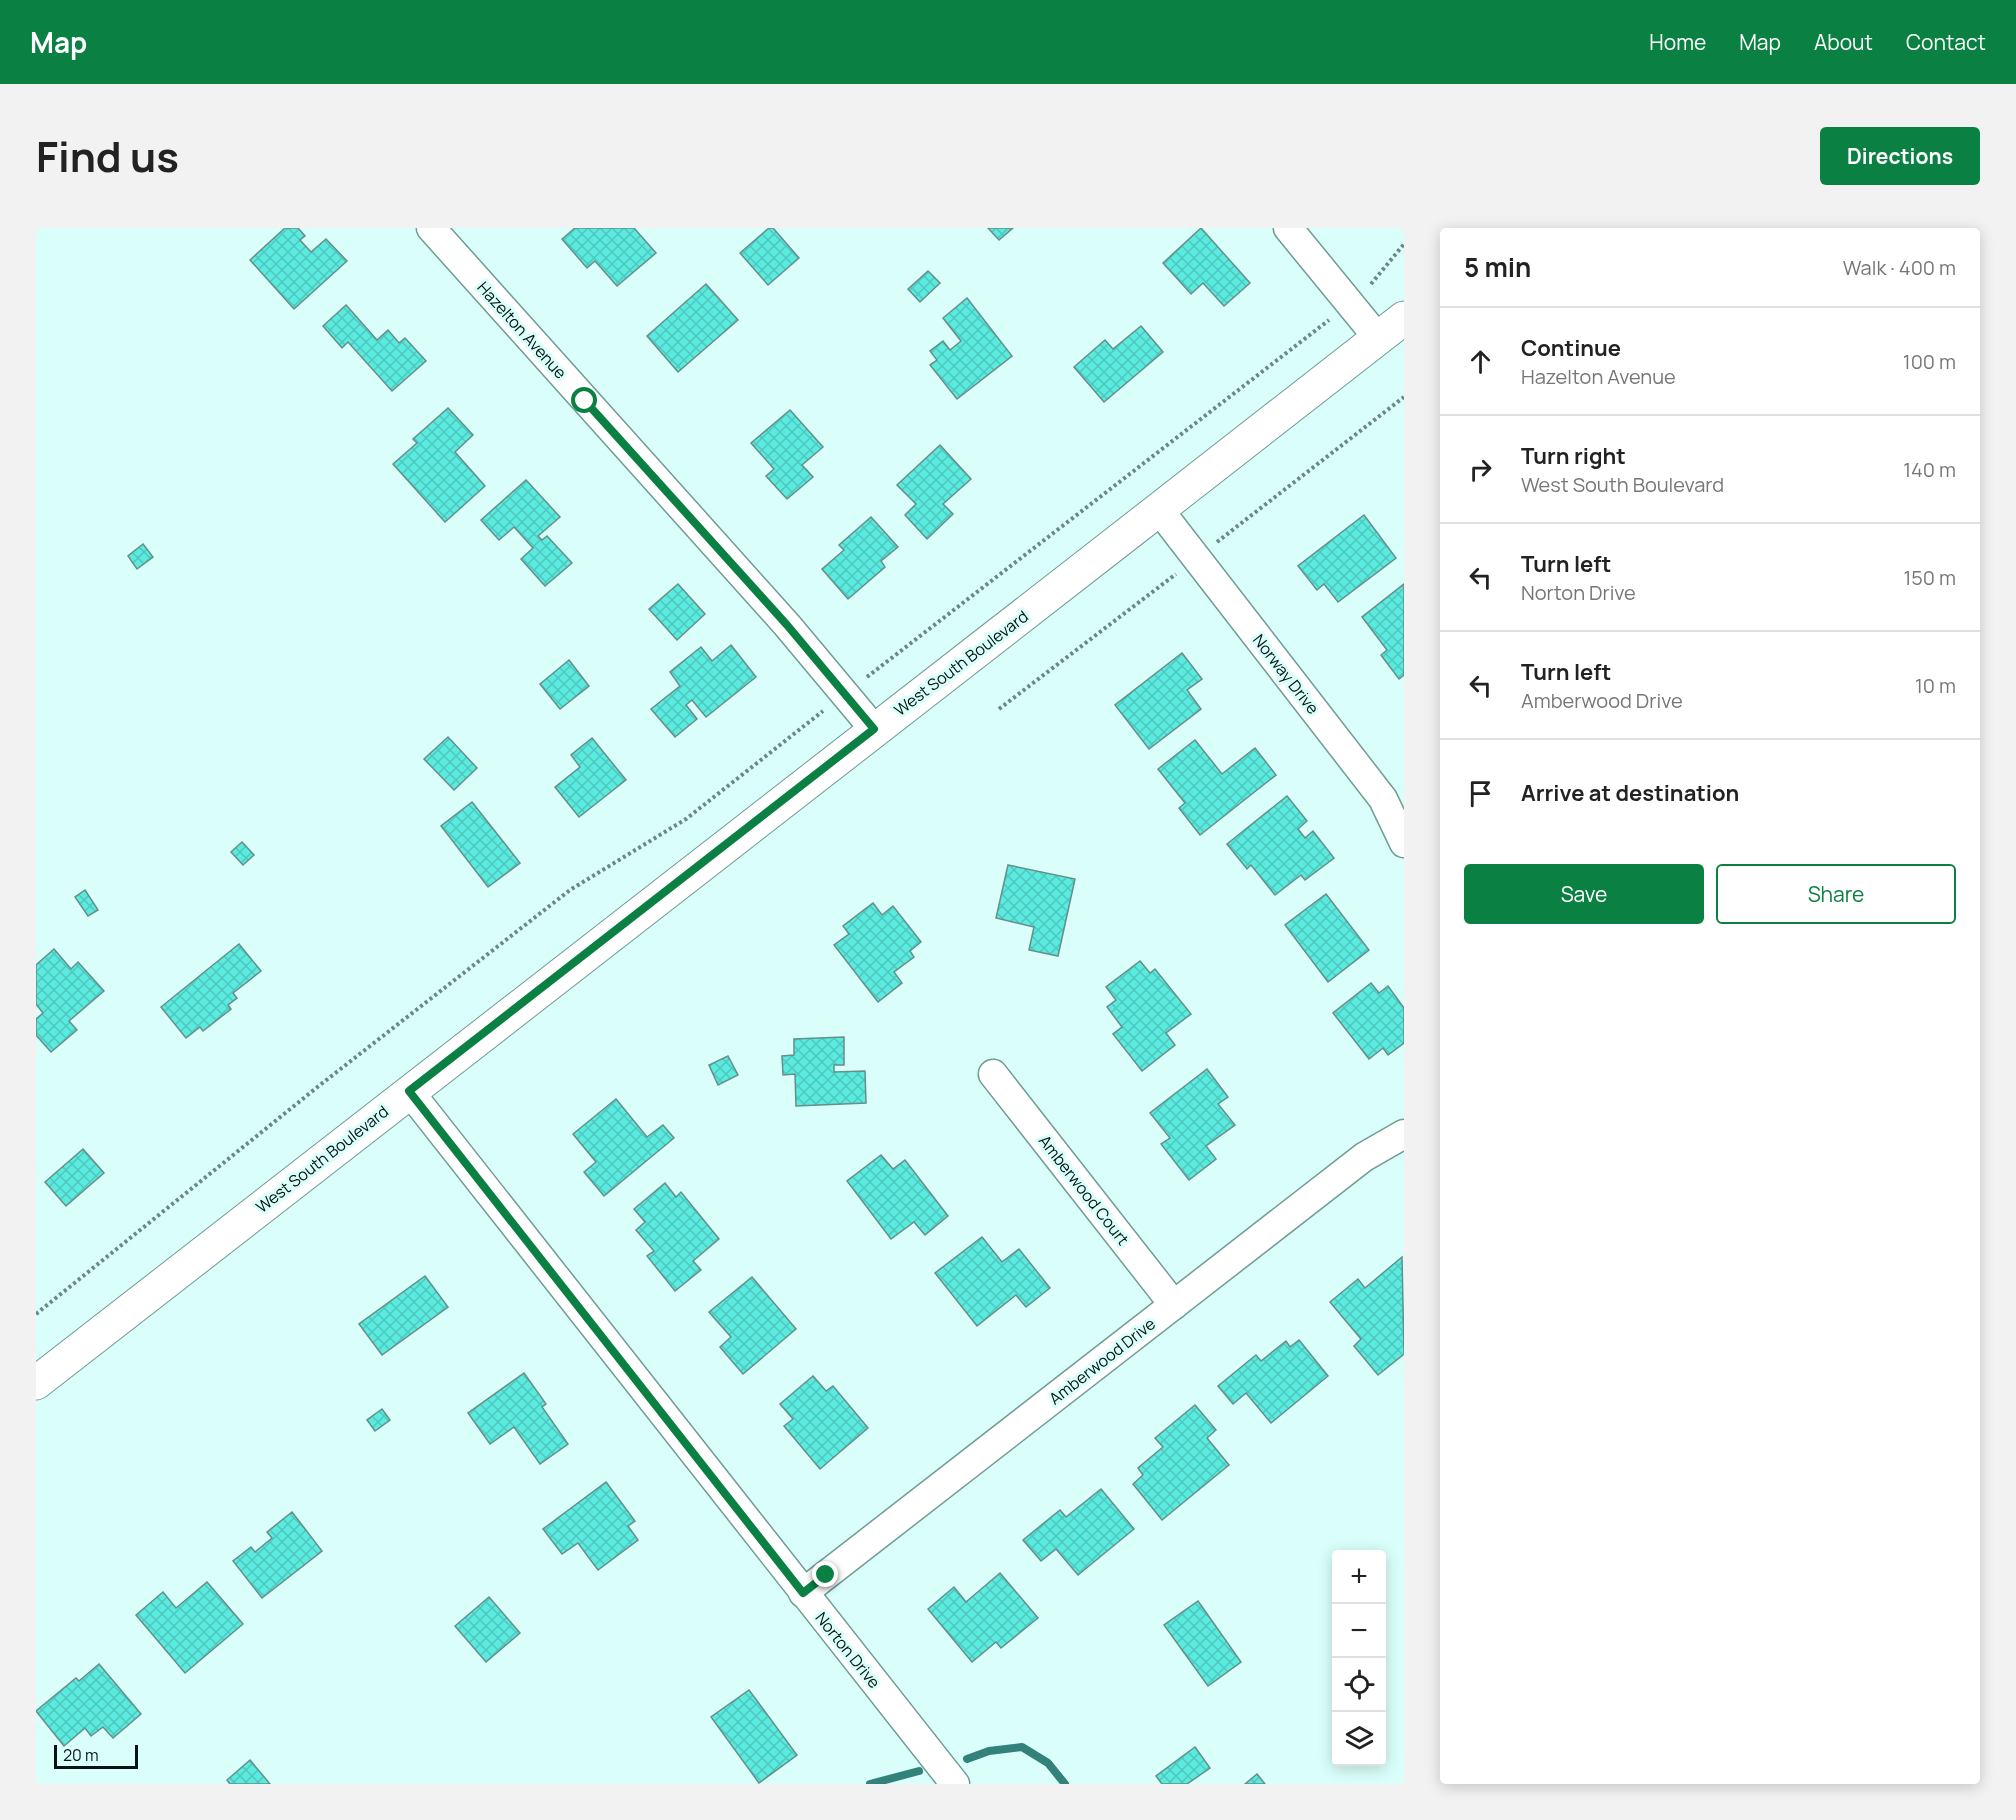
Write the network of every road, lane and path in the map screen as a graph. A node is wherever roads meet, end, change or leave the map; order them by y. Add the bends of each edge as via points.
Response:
1 (431, 228) edge
2 (1288, 228) edge
3 (1404, 244) edge
4 (1374, 281) dead end
5 (1404, 318) edge
6 (1326, 323) dead end
7 (1378, 338) junction
8 (1404, 397) edge
9 (1160, 511) junction
10 (1214, 544) dead end
11 (1181, 570) dead end
12 (868, 676) dead end
13 (999, 709) dead end
14 (819, 714) dead end
15 (874, 729) junction
16 (1404, 843) edge
17 (993, 1074) dead end
18 (409, 1091) junction
19 (1404, 1134) edge
20 (1174, 1305) junction
21 (36, 1314) edge
22 (36, 1383) edge
23 (803, 1593) junction
24 (955, 1784) edge

1 - 15 street, Hazelton Avenue via 787,625
2 - 7 street
3 - 4 path
5 - 7 street, West South Boulevard
6 - 12 path
7 - 9 street, West South Boulevard
8 - 10 path
9 - 15 street, West South Boulevard
9 - 16 street, Norway Drive via 1383,799
11 - 13 path
14 - 21 path via 686,819 570,890
15 - 18 street, West South Boulevard
17 - 20 street, Amberwood Court
18 - 22 street, West South Boulevard
18 - 23 street, Norton Drive
19 - 20 street, Amberwood Drive via 1364,1157
20 - 23 street, Amberwood Drive
23 - 24 street, Norton Drive

